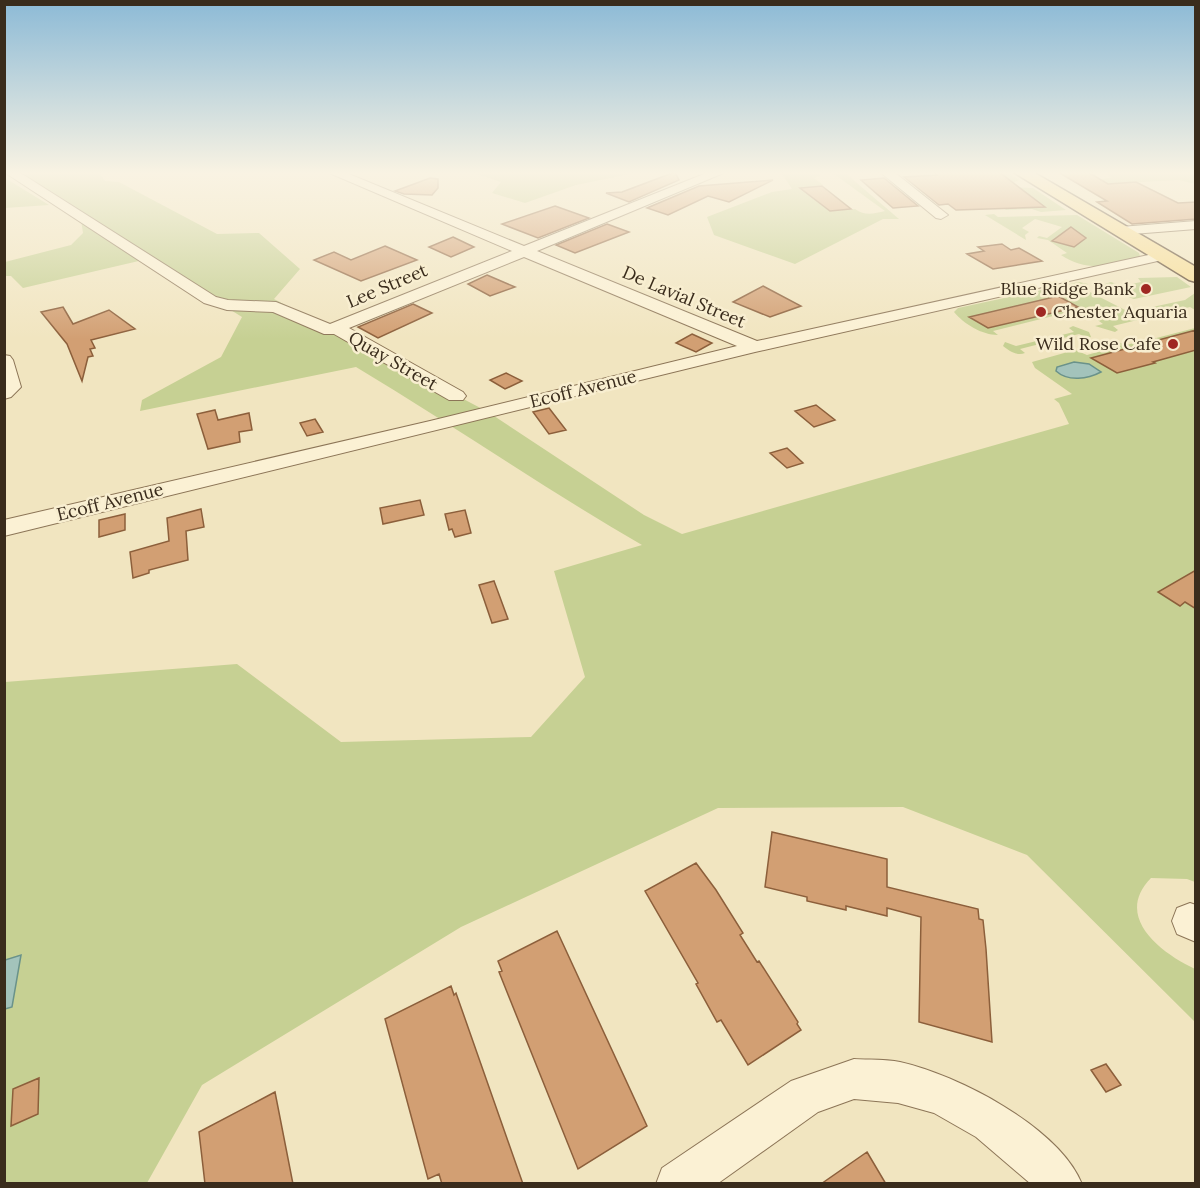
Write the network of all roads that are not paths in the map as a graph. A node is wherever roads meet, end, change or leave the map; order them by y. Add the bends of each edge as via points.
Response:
1 (97, 227) edge
2 (467, 227) edge
3 (582, 227) edge
4 (1114, 227) edge
5 (1165, 227) edge
6 (1120, 231) junction
7 (524, 251) junction
8 (1162, 256) junction
9 (1196, 276) edge
10 (336, 328) junction
11 (755, 347) junction
12 (4, 360) edge
13 (4, 393) edge
14 (456, 396) dead end
15 (4, 528) edge
16 (678, 1184) edge
17 (1060, 1184) edge

1 - 10 street, Quay Street via 210,300 286,310 325,329
2 - 7 street, De Lavial Street
3 - 7 street, Lee Street
4 - 6 main road
5 - 6 street
6 - 8 main road
7 - 10 street, Lee Street
7 - 11 street, De Lavial Street
8 - 9 main road
8 - 11 street, Ecoff Avenue
10 - 14 street, Quay Street
11 - 15 street, Ecoff Avenue
12 - 13 street via 12,387
16 - 17 street via 806,1096 854,1078 898,1082 942,1095 991,1122 1044,1164

